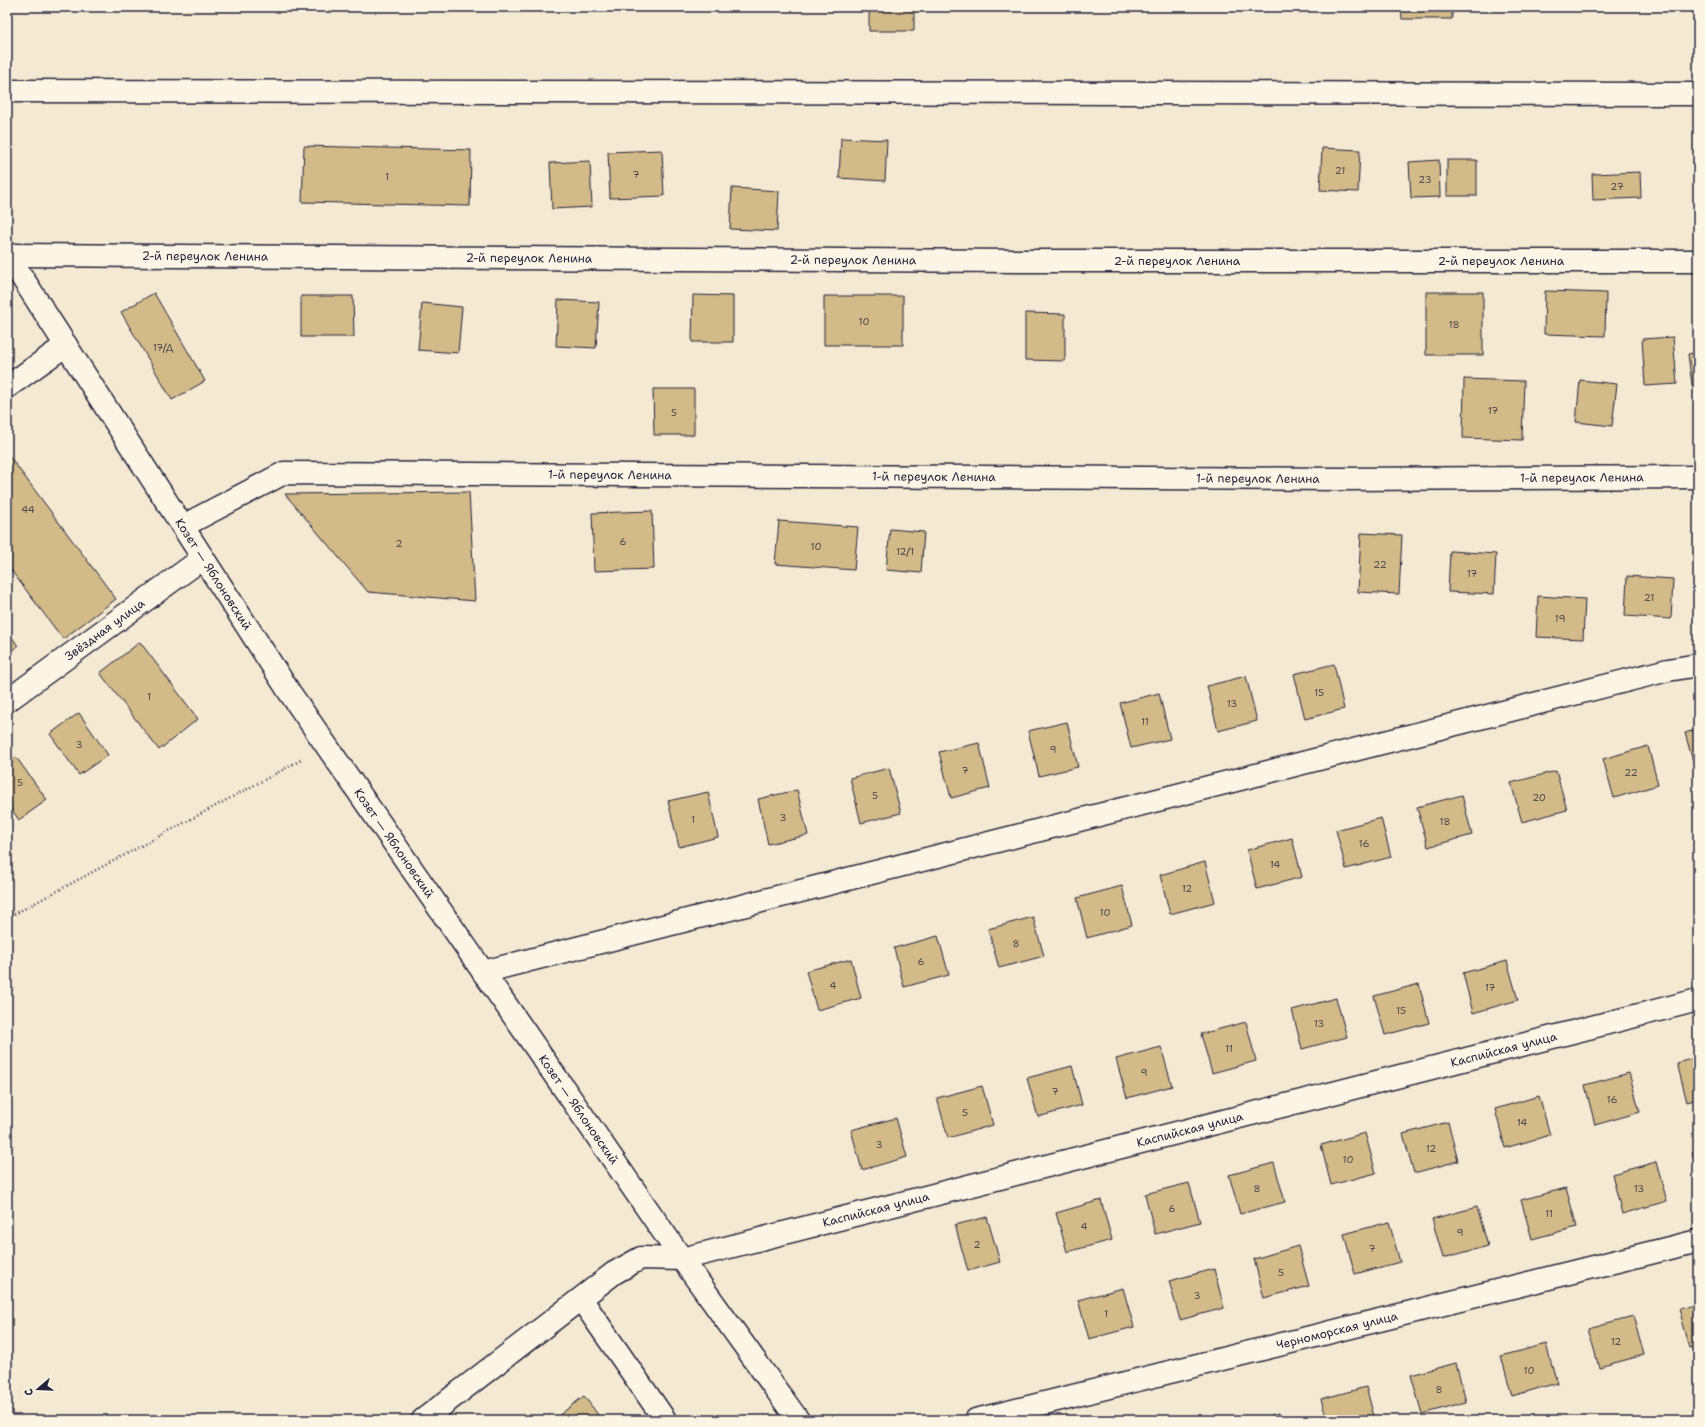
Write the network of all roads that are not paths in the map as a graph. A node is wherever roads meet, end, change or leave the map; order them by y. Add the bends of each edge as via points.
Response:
1 (7, 91) edge
2 (1698, 94) edge
3 (7, 254) edge
4 (1698, 261) edge
5 (66, 345) junction
6 (7, 387) edge
7 (1698, 477) edge
8 (182, 526) junction
9 (202, 558) junction
10 (1698, 665) edge
11 (7, 701) edge
12 (483, 972) junction
13 (1698, 1000) edge
14 (1698, 1241) edge
15 (682, 1259) junction
16 (581, 1299) junction
17 (423, 1420) edge
18 (665, 1420) edge
19 (798, 1420) edge
20 (976, 1420) edge

1 - 2 street
3 - 4 street, 2-й переулок Ленина via 1010,261
3 - 5 street, Козет — Яблоновский
5 - 6 street
5 - 8 street, Козет — Яблоновский
7 - 8 street, 1-й переулок Ленина via 1332,479 284,473
8 - 9 street, Козет — Яблоновский
9 - 11 street, Звёздная улица
9 - 12 street, Козет — Яблоновский via 290,693
10 - 12 street via 1652,674
12 - 15 street, Козет — Яблоновский
13 - 15 street, Каспийская улица
14 - 20 street, Черноморская улица
15 - 16 street, Каспийская улица via 641,1258 614,1274
15 - 19 street, Козет — Яблоновский
16 - 17 street, Каспийская улица
16 - 18 street

